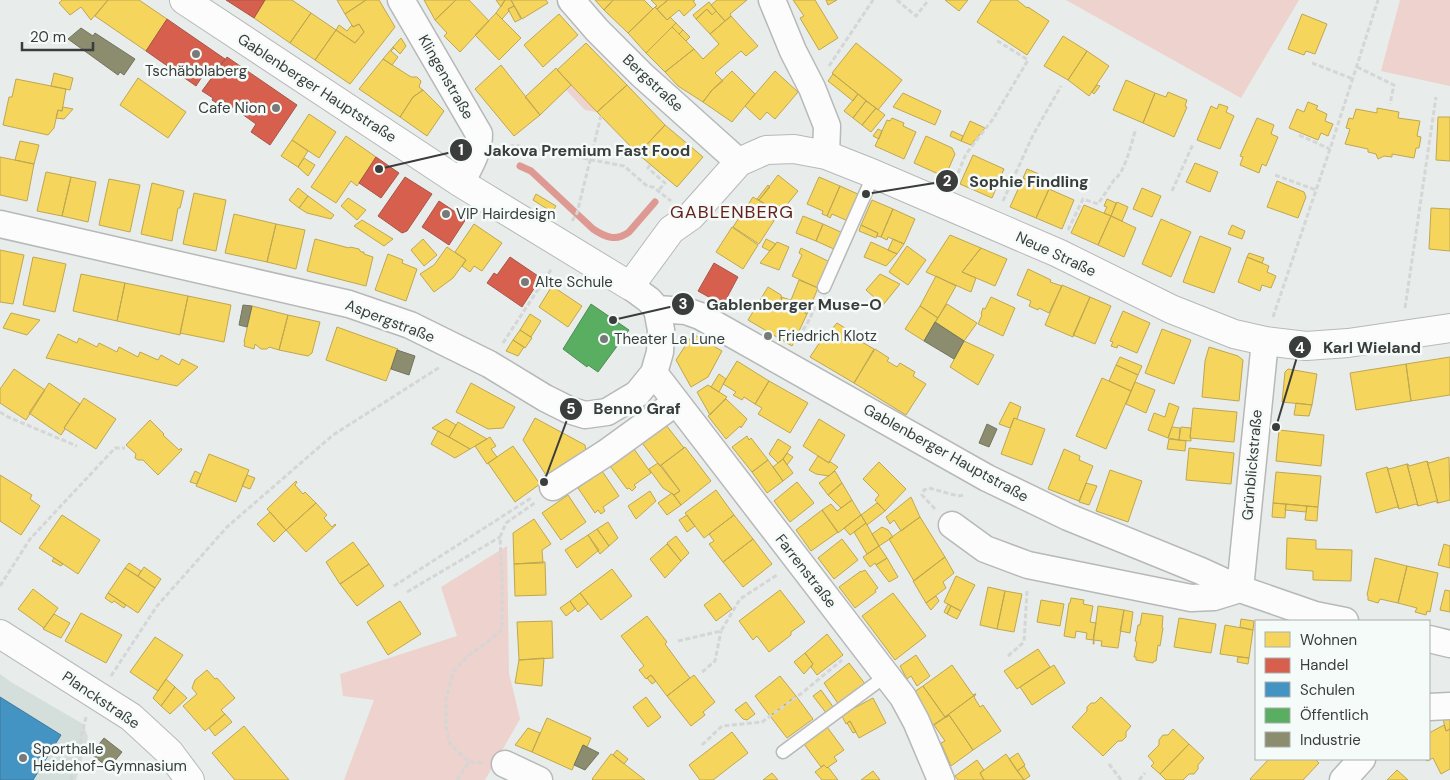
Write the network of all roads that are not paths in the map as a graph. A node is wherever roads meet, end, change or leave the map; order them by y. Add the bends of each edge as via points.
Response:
1 (184, 0) edge
2 (401, 0) edge
3 (571, 0) edge
4 (772, 0) edge
5 (826, 154) junction
6 (739, 162) junction
7 (874, 174) junction
8 (461, 182) junction
9 (0, 224) edge
10 (630, 286) junction
11 (824, 287) road end
12 (657, 309) junction
13 (1450, 328) edge
14 (1264, 341) junction
15 (654, 373) junction
16 (676, 403) junction
17 (546, 494) road end
18 (952, 525) dead end
19 (1240, 589) junction
20 (1340, 620) edge
21 (0, 634) edge
22 (1430, 639) edge
23 (1450, 644) edge
24 (887, 675) junction
25 (1450, 706) edge
26 (1430, 707) edge
27 (783, 752) dead end
28 (1361, 760) edge
29 (505, 764) road end
30 (190, 780) edge
31 (538, 780) edge
32 (942, 780) edge
33 (1343, 780) edge

1 - 8 street, Gablenberger Hauptstraße
2 - 8 street, Klingenstraße via 479,134 479,145
3 - 6 street, Bergstraße via 642,75
4 - 5 street via 826,126
5 - 6 street, Neue Straße via 794,149 766,150
5 - 7 street, Neue Straße
6 - 10 street, Neue Straße via 681,208 671,230
7 - 11 lane
7 - 14 street, Neue Straße via 1058,253 1171,309 1234,334
8 - 10 street, Gablenberger Hauptstraße
9 - 15 street, Aspergstraße via 349,304 410,325 489,364 544,398 585,415 607,412 637,394
10 - 12 street
12 - 15 street, Aspergstraße via 661,330 660,352
12 - 19 street, Gablenberger Hauptstraße via 686,311 700,316 987,478 1068,517
13 - 14 street, Neue Straße via 1306,346
14 - 19 street, Grünblickstraße
15 - 16 street, Farrenstraße
16 - 17 street
16 - 24 street, Farrenstraße
18 - 19 street via 985,549 1028,565 1191,598 1214,597
19 - 20 street, Gablenberger Hauptstraße via 1315,615
21 - 30 street, Planckstraße via 131,717 169,752
22 - 23 street
24 - 27 lane
24 - 32 street, Farrenstraße via 916,721
25 - 26 street
28 - 33 street
29 - 31 street

